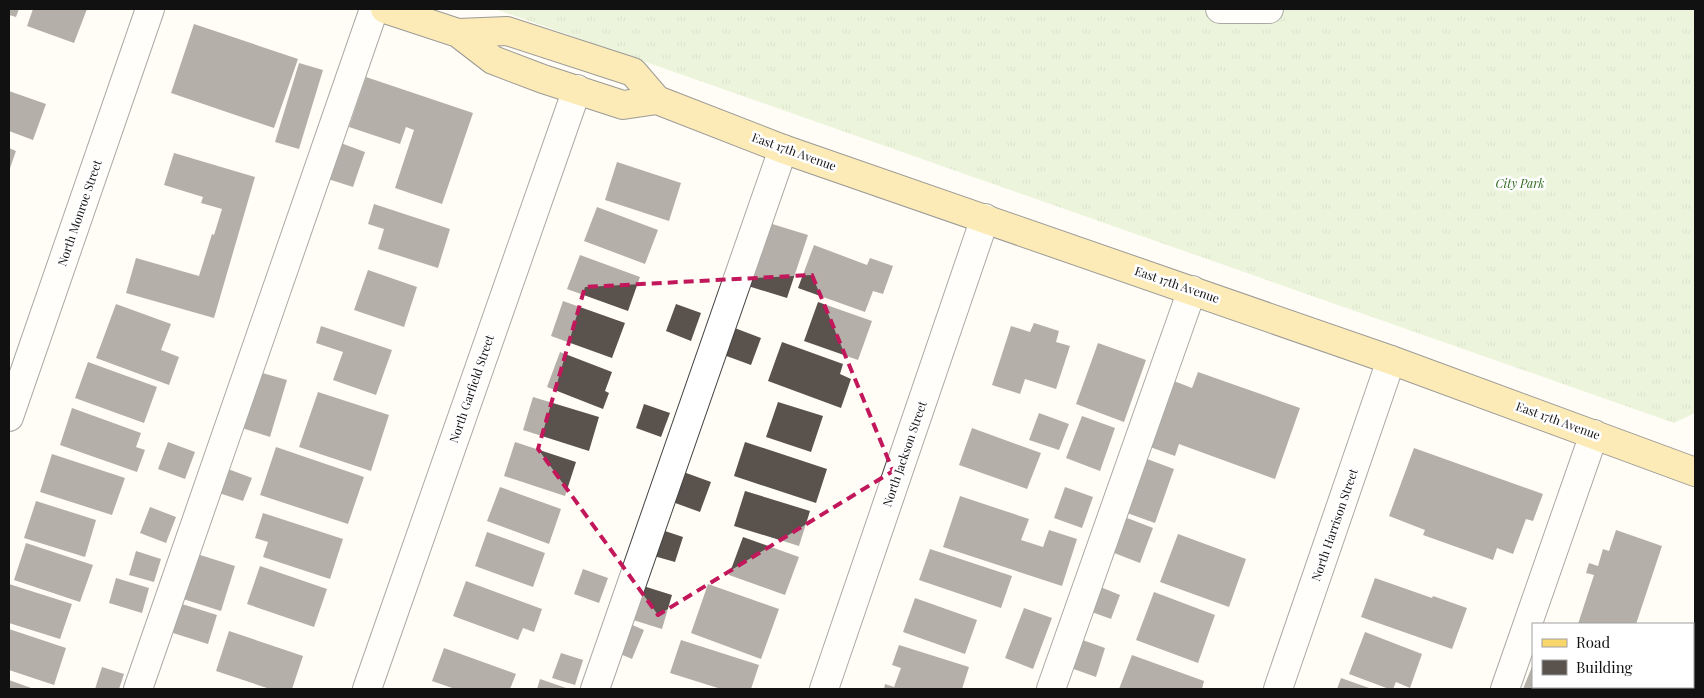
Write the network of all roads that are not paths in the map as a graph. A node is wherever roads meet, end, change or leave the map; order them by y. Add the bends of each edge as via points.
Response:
1 (150, 9) edge
2 (374, 9) edge
3 (385, 9) edge
4 (1220, 9) edge
5 (1269, 9) edge
6 (458, 33) junction
7 (576, 89) junction
8 (657, 100) junction
9 (783, 148) junction
10 (985, 218) junction
11 (1192, 290) junction
12 (1391, 360) junction
13 (9, 417) edge
14 (1594, 434) junction
15 (1695, 472) edge
16 (138, 689) edge
17 (368, 689) edge
18 (594, 689) edge
19 (824, 689) edge
20 (1052, 689) edge
21 (1278, 689) edge
22 (1505, 689) edge

1 - 13 street, North Monroe Street
2 - 16 street
3 - 6 main road, East 17th Avenue
4 - 5 street
6 - 7 main road, East 17th Avenue via 493,60
6 - 8 main road, East 17th Avenue via 507,31 633,72
7 - 8 main road, East 17th Avenue via 623,105
7 - 17 street, North Garfield Street
8 - 9 main road, East 17th Avenue
9 - 10 main road, East 17th Avenue
9 - 18 street
10 - 11 main road, East 17th Avenue
10 - 19 street, North Jackson Street
11 - 12 main road, East 17th Avenue
11 - 20 street
12 - 14 main road, East 17th Avenue
12 - 21 street, North Harrison Street
14 - 15 main road, East 17th Avenue
14 - 22 street

